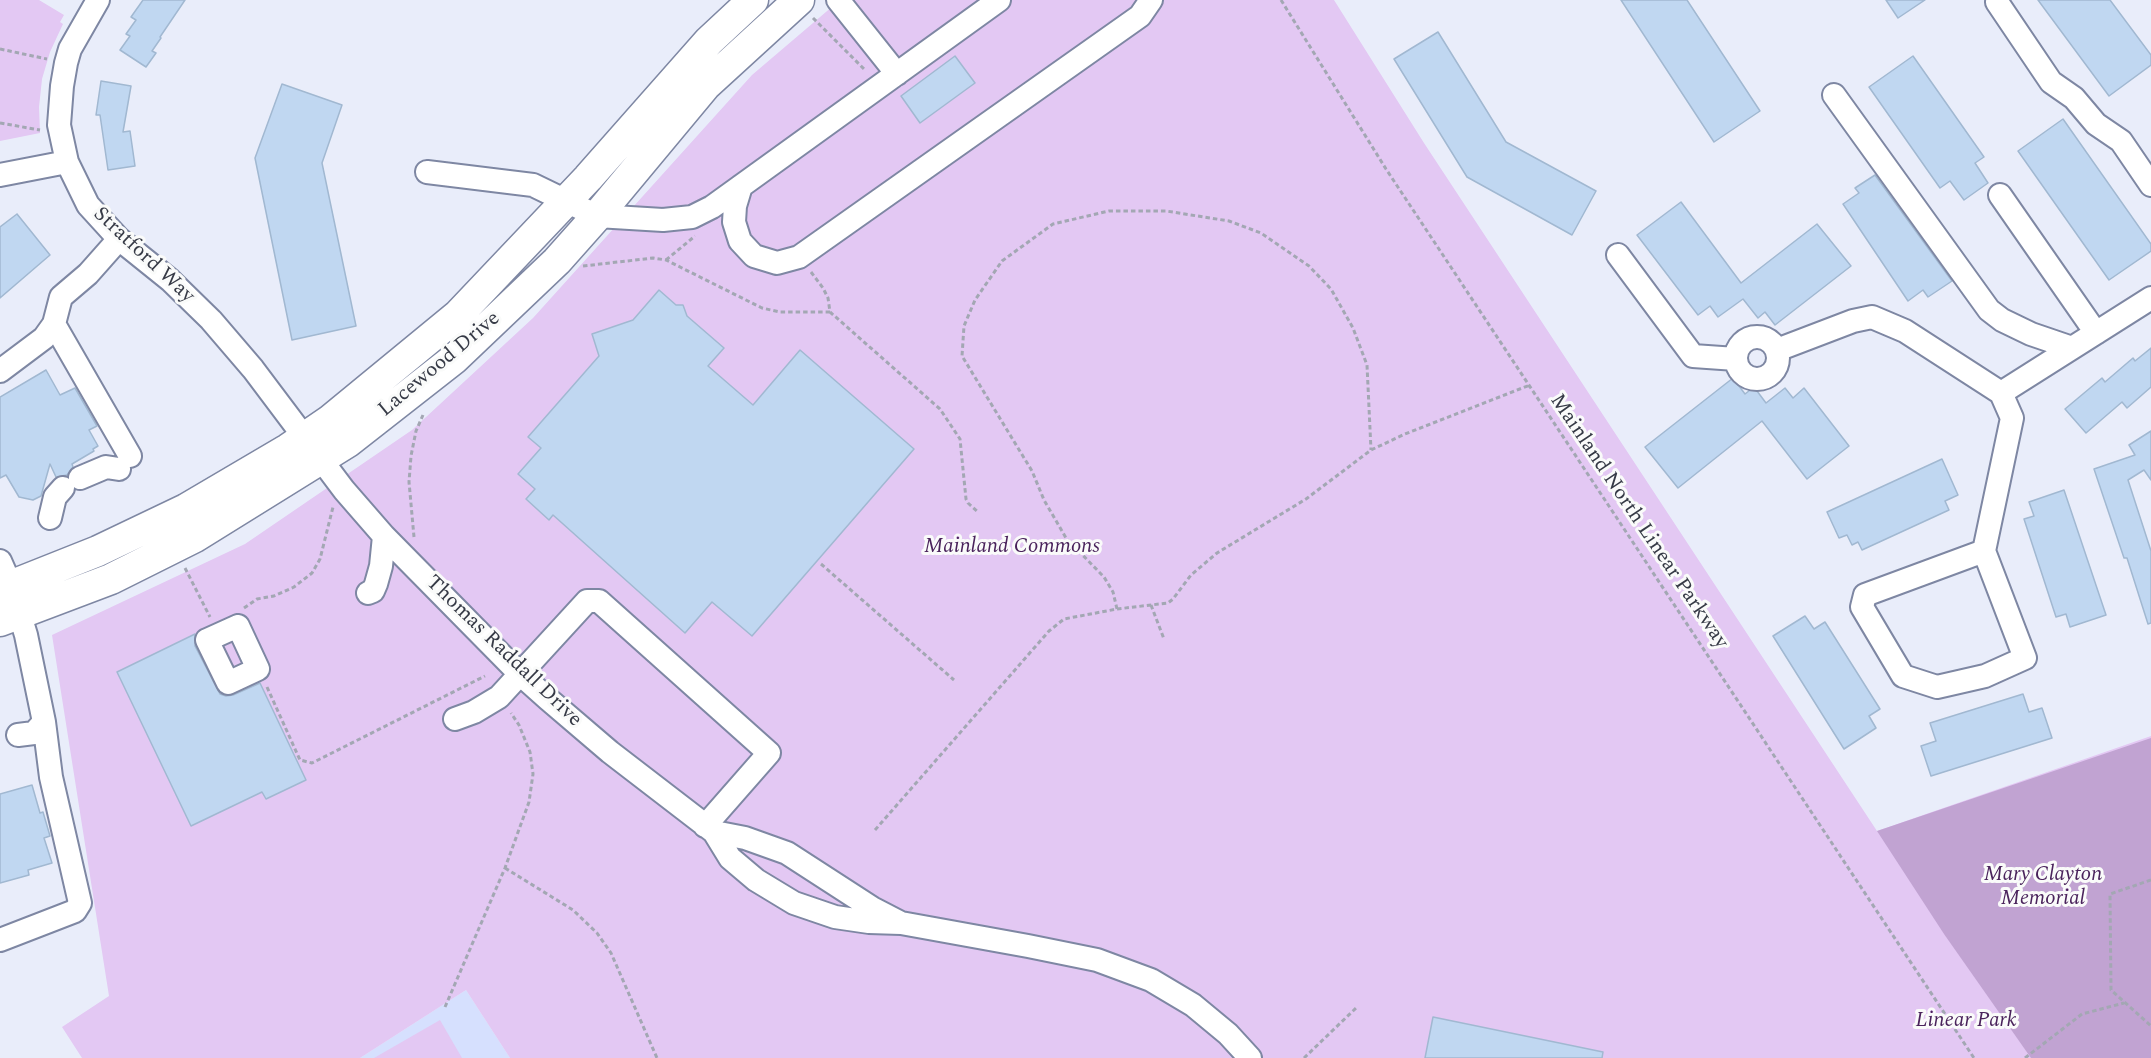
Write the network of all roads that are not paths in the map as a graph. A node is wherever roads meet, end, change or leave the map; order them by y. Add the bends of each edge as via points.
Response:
1 (98, 0) edge
2 (753, 0) edge
3 (838, 0) edge
4 (999, 0) edge
5 (1150, 0) edge
6 (1997, 2) dead end
7 (804, 8) edge
8 (897, 74) junction
9 (1834, 95) dead end
10 (67, 162) junction
11 (427, 172) dead end
12 (0, 175) edge
13 (2151, 185) edge
14 (741, 186) junction
15 (2000, 195) dead end
16 (566, 202) junction
17 (597, 216) junction
18 (119, 239) junction
19 (1617, 255) dead end
20 (2151, 298) edge
21 (54, 324) junction
22 (2096, 333) junction
23 (2072, 348) junction
24 (1776, 350) junction
25 (1736, 359) junction
26 (0, 371) edge
27 (2001, 393) junction
28 (312, 450) junction
29 (50, 518) dead end
30 (384, 536) junction
31 (1984, 551) junction
32 (4, 579) edge
33 (368, 593) dead end
34 (10, 618) edge
35 (258, 669) joint
36 (520, 674) junction
37 (455, 719) dead end
38 (44, 722) junction
39 (18, 735) dead end
40 (710, 829) junction
41 (901, 923) junction
42 (0, 940) edge
43 (1250, 1058) edge

1 - 10 street, Stratford Way via 66,63 59,125
2 - 16 main road, Lacewood Drive via 709,41
3 - 8 street
4 - 8 street
5 - 14 street via 1140,16 799,257 777,262 754,256 740,241 734,222
6 - 13 street via 2051,82 2074,98 2096,124 2121,141
7 - 17 main road, Lacewood Drive via 706,85
8 - 14 street
9 - 23 street via 1989,310 2031,334
10 - 12 street
10 - 18 street, Stratford Way via 88,206
11 - 16 street via 533,185
14 - 17 street via 692,217 663,220
15 - 22 street
16 - 17 street
16 - 28 main road, Lacewood Drive via 458,315 329,421
17 - 28 main road, Lacewood Drive via 556,262 454,359 348,442
18 - 21 street via 61,297
18 - 28 street, Stratford Way via 211,320 253,369
19 - 25 street via 1693,356
20 - 22 street
21 - 26 street via 44,338
21 - 29 street via 124,463 71,483 55,497
22 - 23 street
23 - 27 street
24 - 25 street via 1768,339 1753,338 1740,345
24 - 25 street via 1778,365 1769,377 1762,379 1742,373
24 - 27 street via 1872,317 1905,330
27 - 31 street via 2012,418
28 - 30 street, Thomas Raddall Drive
28 - 32 main road, Lacewood Drive via 98,551
28 - 34 main road, Lacewood Drive via 195,537 111,579
30 - 33 street via 376,584
30 - 36 street, Thomas Raddall Drive
31 - 31 street via 1865,595 1863,607 1903,676 1937,687 1985,676 2025,658
32 - 34 street
34 - 38 street via 26,635
35 - 35 street via 228,683 207,640 238,626
36 - 37 street via 499,697
36 - 40 street, Thomas Raddall Drive via 610,752
36 - 40 street via 587,601 599,601 769,753
38 - 39 street via 34,733
38 - 42 street via 51,777 80,903 75,911
40 - 41 street, Thomas Raddall Drive via 787,853
40 - 41 street, Thomas Raddall Drive via 730,858 756,880 794,903 835,917
41 - 43 street, Thomas Raddall Drive via 1097,960 1151,980 1193,1005

